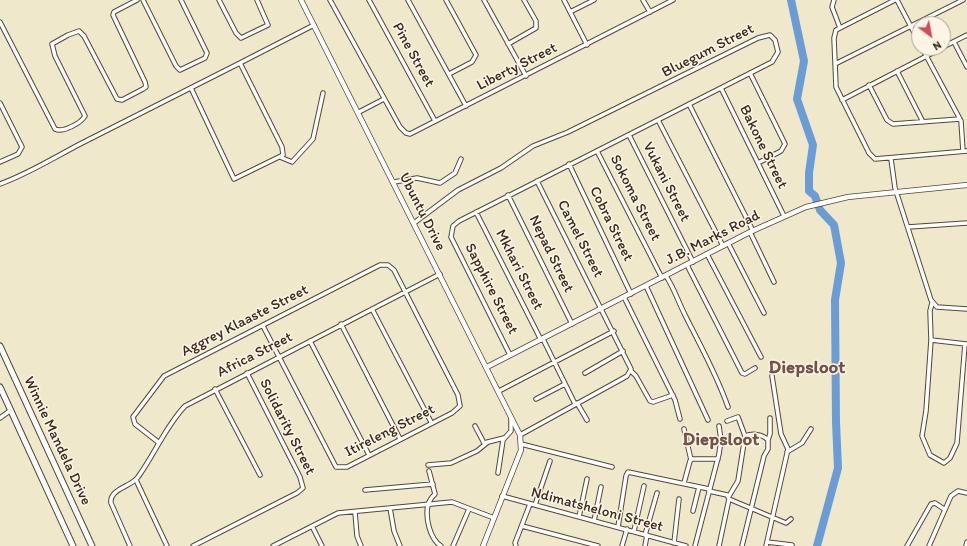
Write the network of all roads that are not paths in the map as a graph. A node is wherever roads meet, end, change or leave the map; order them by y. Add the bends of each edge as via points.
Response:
1 (137, 0) edge
2 (143, 0) edge
3 (181, 0) edge
4 (219, 0) edge
5 (257, 0) edge
6 (301, 0) edge
7 (330, 0) edge
8 (369, 0) edge
9 (408, 0) edge
10 (446, 0) edge
11 (484, 0) edge
12 (524, 0) edge
13 (564, 0) edge
14 (594, 0) edge
15 (643, 0) edge
16 (673, 0) edge
17 (834, 0) edge
18 (896, 0) edge
19 (963, 0) edge
20 (570, 12) junction
21 (650, 12) junction
22 (933, 16) edge
23 (0, 22) edge
24 (314, 25) junction
25 (840, 28) junction
26 (911, 28) joint
27 (2, 29) edge
28 (967, 35) edge
29 (954, 42) junction
30 (508, 44) junction
31 (951, 44) edge
32 (587, 45) junction
33 (927, 56) joint
34 (240, 63) junction
35 (835, 64) junction
36 (967, 67) edge
37 (897, 71) junction
38 (750, 73) junction
39 (449, 74) junction
40 (526, 76) junction
41 (869, 85) junction
42 (191, 88) junction
43 (720, 88) junction
44 (323, 93) dead end
45 (384, 99) junction
46 (842, 100) junction
47 (0, 103) edge
48 (689, 104) junction
49 (466, 106) junction
50 (359, 112) junction
51 (960, 119) junction
52 (658, 120) junction
53 (435, 122) junction
54 (923, 122) junction
55 (629, 134) junction
56 (597, 151) junction
57 (965, 151) edge
58 (280, 157) junction
59 (461, 158) dead end
60 (891, 159) junction
61 (0, 162) edge
62 (758, 163) junction
63 (569, 164) junction
64 (537, 181) junction
65 (394, 182) junction
66 (0, 184) edge
67 (967, 186) edge
68 (897, 192) junction
69 (508, 195) junction
70 (476, 212) junction
71 (784, 216) junction
72 (414, 222) junction
73 (967, 223) edge
74 (908, 227) junction
75 (752, 232) junction
76 (451, 233) joint
77 (728, 244) junction
78 (723, 246) junction
79 (707, 254) junction
80 (693, 262) junction
81 (688, 265) junction
82 (440, 274) junction
83 (664, 277) junction
84 (774, 282) dead end
85 (646, 286) junction
86 (404, 292) junction
87 (631, 294) junction
88 (624, 297) junction
89 (932, 303) junction
90 (372, 309) junction
91 (602, 309) junction
92 (967, 309) edge
93 (764, 313) dead end
94 (341, 324) junction
95 (572, 324) junction
96 (263, 326) junction
97 (614, 331) junction
98 (542, 339) junction
99 (931, 340) junction
100 (310, 341) junction
101 (966, 344) edge
102 (0, 346) edge
103 (623, 351) junction
104 (510, 355) junction
105 (278, 357) junction
106 (761, 358) dead end
107 (554, 362) junction
108 (487, 367) junction
109 (755, 368) dead end
110 (631, 371) junction
111 (247, 373) junction
112 (585, 373) dead end
113 (772, 376) dead end
114 (565, 384) junction
115 (0, 387) edge
116 (215, 389) junction
117 (499, 391) junction
118 (673, 395) junction
119 (536, 399) dead end
120 (576, 403) junction
121 (728, 407) dead end
122 (11, 410) junction
123 (511, 417) junction
124 (0, 418) edge
125 (770, 418) dead end
126 (680, 419) dead end
127 (587, 420) dead end
128 (708, 420) dead end
129 (727, 421) dead end
130 (431, 422) junction
131 (475, 426) dead end
132 (719, 426) dead end
133 (684, 429) dead end
134 (810, 429) dead end
135 (520, 435) junction
136 (745, 436) junction
137 (504, 438) junction
138 (400, 439) junction
139 (768, 440) junction
140 (158, 442) junction
141 (488, 442) junction
142 (521, 444) junction
143 (787, 452) junction
144 (369, 456) junction
145 (718, 459) junction
146 (691, 460) junction
147 (550, 461) dead end
148 (428, 465) dead end
149 (612, 467) dead end
150 (429, 471) dead end
151 (498, 473) dead end
152 (260, 475) dead end
153 (586, 479) dead end
154 (136, 480) junction
155 (684, 483) junction
156 (433, 484) junction
157 (644, 486) dead end
158 (601, 487) dead end
159 (699, 487) junction
160 (365, 490) dead end
161 (709, 490) junction
162 (656, 493) dead end
163 (967, 493) edge
164 (502, 496) junction
165 (729, 498) junction
166 (679, 499) dead end
167 (428, 504) junction
168 (530, 504) junction
169 (535, 505) junction
170 (390, 508) junction
171 (469, 509) junction
172 (752, 509) junction
173 (944, 509) junction
174 (693, 511) dead end
175 (355, 512) junction
176 (579, 517) junction
177 (772, 517) junction
178 (494, 518) junction
179 (790, 519) dead end
180 (594, 521) junction
181 (312, 526) junction
182 (522, 526) junction
183 (618, 527) junction
184 (627, 529) junction
185 (634, 531) junction
186 (646, 535) junction
187 (283, 541) junction
188 (967, 542) edge
189 (671, 543) edge
190 (767, 544) edge
191 (792, 544) dead end
192 (72, 546) edge
193 (92, 546) edge
194 (130, 546) edge
195 (167, 546) edge
196 (193, 546) edge
197 (273, 546) edge
198 (286, 546) edge
199 (322, 546) edge
200 (361, 546) edge
201 (400, 546) edge
202 (441, 546) edge
203 (453, 546) edge
204 (483, 546) edge
205 (516, 546) edge
206 (598, 546) edge
207 (622, 546) edge
208 (645, 546) edge
209 (686, 546) edge
210 (695, 546) edge
211 (719, 546) edge
212 (742, 546) edge
213 (907, 546) edge
214 (929, 546) edge
215 (966, 546) edge

1 - 27 street via 114,12 113,15 146,87 124,99 117,99 79,31 52,44 55,56 85,114 83,120 62,131 55,129
2 - 3 street via 180,70 205,58 207,53
4 - 5 street via 237,36 241,38 268,25
6 - 24 street, Ubuntu Drive
7 - 45 street, Liberty Street
8 - 53 street, Pine Street
9 - 39 street
10 - 39 street via 476,55 472,62
11 - 30 street
12 - 30 street via 536,21 536,28
13 - 20 street
14 - 20 street
15 - 21 street
16 - 21 street, Liberty Street
17 - 25 street via 832,7
18 - 25 street
18 - 26 street
19 - 22 street
20 - 32 street
21 - 32 street, Liberty Street
23 - 27 street
24 - 34 street
24 - 50 street, Ubuntu Drive
25 - 35 street via 836,30 834,38
26 - 35 street
28 - 29 street
29 - 31 street
29 - 36 street
30 - 40 street
32 - 40 street, Liberty Street
33 - 37 street
33 - 51 street
34 - 42 street
34 - 58 street via 283,150 284,153
35 - 46 street via 836,88
37 - 41 street
37 - 54 street
38 - 43 street, Bluegum Street
38 - 62 street via 785,144 781,151
38 - 72 street, Bluegum Street via 772,62 776,57 778,48 770,35 758,38 557,138 533,146 501,168 458,190
39 - 49 street
40 - 49 street, Liberty Street
41 - 46 street
41 - 54 street via 890,123
42 - 58 street via 234,179
42 - 66 street
43 - 48 street, Bluegum Street
43 - 62 street, Bakone Street
44 - 58 street via 312,140 293,162
45 - 50 street
45 - 53 street, Liberty Street via 406,133 412,133
46 - 60 street via 872,157 877,160
47 - 61 street via 22,147 18,154
48 - 52 street, Bluegum Street
48 - 75 street
49 - 53 street, Liberty Street
50 - 65 street, Ubuntu Drive
51 - 54 street
51 - 57 street
52 - 55 street, Bluegum Street
52 - 78 street
55 - 56 street, Bluegum Street
55 - 80 street, Vukani Street
56 - 63 street, Bluegum Street
56 - 83 street, Sokoma Street
57 - 60 street
59 - 65 street via 455,173 440,183 417,178
60 - 68 street
62 - 71 street, Bakone Street
63 - 64 street, Bluegum Street
63 - 87 street, Cobra Street
64 - 69 street, Bluegum Street
64 - 91 street, Camel Street
65 - 72 street, Ubuntu Drive
67 - 68 street, J.B. Marks Road
68 - 71 street, J.B. Marks Road via 821,202
68 - 74 street
69 - 70 street, Bluegum Street
69 - 95 street, Nepad Street
70 - 76 street, Bluegum Street via 456,223
70 - 98 street, Mkhari Street
71 - 75 street, J.B. Marks Road
72 - 82 street, Ubuntu Drive
73 - 74 street
74 - 89 street
75 - 77 street, J.B. Marks Road
75 - 84 street
76 - 104 street, Sapphire Street
77 - 78 street, J.B. Marks Road
77 - 93 street
78 - 79 street, J.B. Marks Road
79 - 80 street, J.B. Marks Road
79 - 106 street
80 - 81 street, J.B. Marks Road
81 - 83 street, J.B. Marks Road
81 - 109 street via 742,373 745,374
82 - 86 street, Africa Street
82 - 108 street, Ubuntu Drive
83 - 85 street, J.B. Marks Road
83 - 121 street, Sokoma Street via 675,291
85 - 87 street, J.B. Marks Road
85 - 128 street
86 - 90 street, Africa Street
86 - 96 street, Aggrey Klaaste Street via 394,270 388,265 380,265
86 - 130 street, Itireleng Street via 460,401 460,406 455,411
87 - 88 street, J.B. Marks Road
88 - 91 street, J.B. Marks Road
88 - 118 street
89 - 92 street via 943,308
89 - 99 street
90 - 94 street, Africa Street
90 - 130 street
91 - 95 street, J.B. Marks Road
91 - 97 street, Camel Street
94 - 100 street, Africa Street
94 - 138 street
95 - 98 street, J.B. Marks Road
96 - 105 street, Itireleng Street
96 - 140 street, Aggrey Klaaste Street via 160,379 133,418 135,424
97 - 103 street, Camel Street
97 - 107 street
98 - 104 street, J.B. Marks Road
98 - 107 street, Mkhari Street
99 - 101 street
99 - 101 street via 922,441 930,455 944,463 948,462 955,452 958,438
100 - 105 street, Africa Street
100 - 144 street
102 - 193 main road, Winnie Mandela Drive
103 - 110 street, Camel Street
103 - 112 street
104 - 108 street, J.B. Marks Road
105 - 111 street, Africa Street
105 - 144 street, Itireleng Street via 334,465 345,468
107 - 114 street, Mkhari Street
107 - 117 street
108 - 117 street, Ubuntu Drive
110 - 118 street, Camel Street via 650,401
110 - 120 street via 620,380
111 - 116 street, Africa Street
111 - 196 street, Solidarity Street via 300,477 303,488
113 - 143 street via 780,428
114 - 119 street
114 - 120 street, Mkhari Street
115 - 122 main road, Winnie Mandela Drive
116 - 140 street, Africa Street via 185,406
116 - 152 street
117 - 123 street, Ubuntu Drive
118 - 126 street
120 - 127 street, Mkhari Street
120 - 135 street
122 - 124 street
122 - 192 main road, Winnie Mandela Drive
123 - 135 street, Ubuntu Drive
123 - 137 street via 511,431
125 - 139 street
129 - 136 street via 738,417
130 - 138 street, Itireleng Street
131 - 141 street via 482,442
132 - 145 street via 721,440
133 - 146 street
134 - 143 street via 802,443
135 - 142 street
136 - 139 street via 759,435
136 - 165 street via 738,481
137 - 141 street
137 - 151 street
138 - 144 street, Itireleng Street
139 - 172 street via 768,449 764,456
140 - 154 street, Africa Street
141 - 148 street via 477,451 451,463
142 - 149 street
142 - 164 street via 521,450
143 - 177 street
145 - 146 street
145 - 161 street
146 - 155 street
147 - 169 street
150 - 156 street
153 - 176 street
154 - 194 street, Africa Street via 113,494 111,503
154 - 195 street
155 - 159 street
155 - 183 street via 628,472
156 - 160 street
156 - 167 street via 435,494
157 - 185 street
158 - 180 street
159 - 161 street
159 - 174 street
161 - 165 street
161 - 210 street
162 - 186 street
163 - 173 street via 954,493
164 - 168 street, Ndimatsheloni Street
164 - 178 street
165 - 172 street
165 - 211 street
166 - 189 street
167 - 170 street
167 - 171 street via 452,502
167 - 202 street via 430,528
168 - 169 street, Ndimatsheloni Street
168 - 182 street
169 - 176 street, Ndimatsheloni Street
170 - 175 street
170 - 201 street
171 - 178 street
171 - 203 street
172 - 177 street
172 - 212 street
173 - 213 street via 935,503 931,504
173 - 214 street
175 - 181 street via 338,513
175 - 200 street via 357,536
176 - 180 street, Ndimatsheloni Street
177 - 179 street via 786,523
177 - 190 street
178 - 204 street
180 - 183 street, Ndimatsheloni Street
181 - 187 street
181 - 199 street
182 - 205 street
182 - 206 street
183 - 184 street, Ndimatsheloni Street
184 - 185 street, Ndimatsheloni Street
184 - 207 street
185 - 186 street, Ndimatsheloni Street
186 - 189 street, Ndimatsheloni Street
186 - 208 street
187 - 197 street
187 - 198 street
188 - 215 street
189 - 209 street, Ndimatsheloni Street
190 - 191 street

